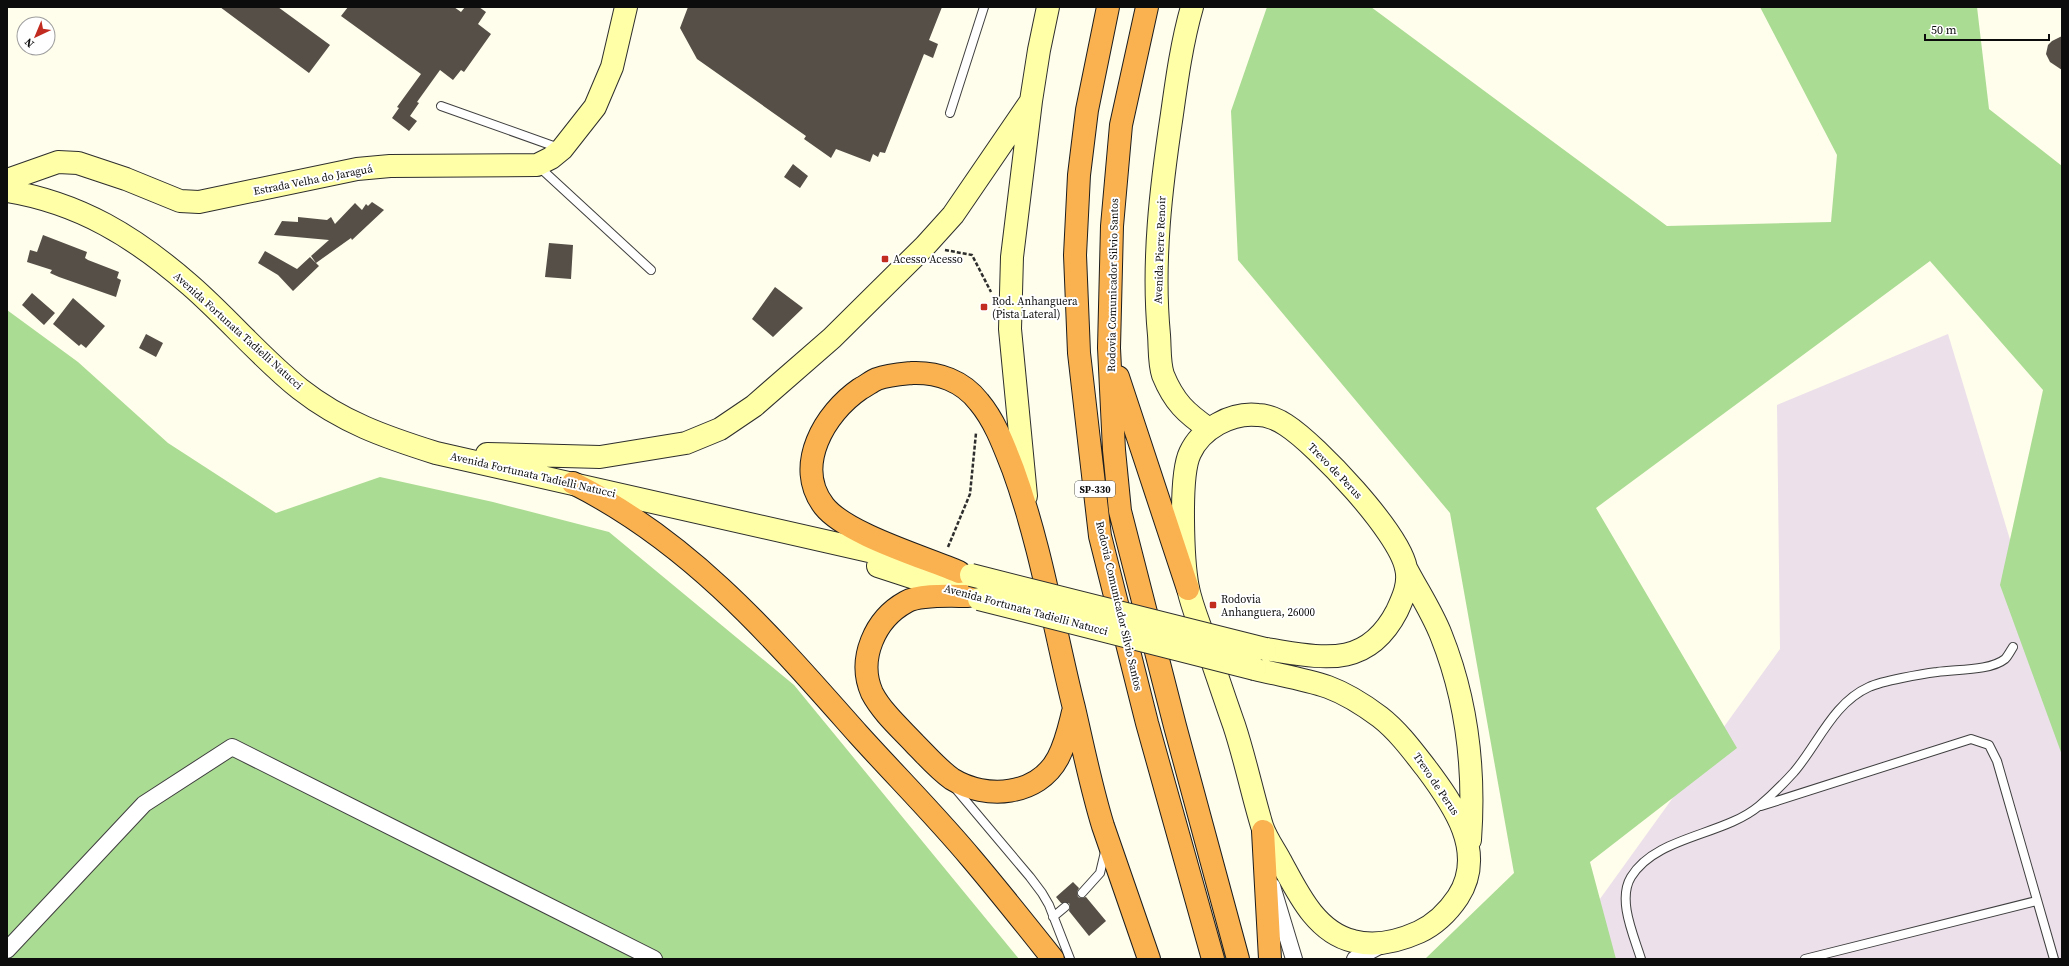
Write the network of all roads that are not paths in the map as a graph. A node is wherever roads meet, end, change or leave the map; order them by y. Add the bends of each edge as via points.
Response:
1 (626, 7) edge
2 (984, 7) edge
3 (1048, 7) edge
4 (1108, 7) edge
5 (1146, 7) edge
6 (1192, 7) edge
7 (1030, 101) junction
8 (441, 106) dead end
9 (950, 113) dead end
10 (562, 149) junction
11 (537, 165) junction
12 (7, 180) edge
13 (7, 191) edge
14 (651, 270) dead end
15 (1109, 348) junction
16 (1209, 429) junction
17 (436, 453) junction
18 (573, 483) junction
19 (1028, 509) junction
20 (1407, 570) junction
21 (964, 581) junction
22 (1188, 589) junction
23 (2013, 647) dead end
24 (1254, 669) joint
25 (1074, 709) junction
26 (939, 770) junction
27 (1759, 806) junction
28 (1102, 823) junction
29 (1263, 831) junction
30 (1469, 847) junction
31 (1265, 865) junction
32 (1082, 893) dead end
33 (2036, 901) junction
34 (1065, 907) dead end
35 (1053, 917) junction
36 (1386, 943) junction
37 (7, 950) edge
38 (654, 959) edge
39 (1053, 959) edge
40 (1070, 959) edge
41 (1150, 959) edge
42 (1213, 959) edge
43 (1238, 959) edge
44 (1270, 959) edge
45 (1294, 959) edge
46 (1355, 959) edge
47 (1641, 959) edge
48 (1805, 959) edge
49 (2054, 959) edge

1 - 10 main road, Estrada Velha do Jaraguá via 612,67 595,107
2 - 9 lane
3 - 7 main road
4 - 42 highway, Rodovia Comunicador Silvio Santos / SP-330 via 1087,110 1079,175 1075,255 1079,353 1100,536 1147,723
5 - 15 highway, Rodovia Comunicador Silvio Santos / SP-330 via 1121,124 1112,226
6 - 16 main road, Avenida Pierre Renoir via 1183,39 1168,140 1159,221 1157,313 1163,373 1173,397 1187,414
7 - 17 main road via 953,215 925,246 832,338 754,406 720,429 686,443 600,457
7 - 19 main road via 1012,257 1010,330
8 - 10 lane
10 - 11 main road, Estrada Velha do Jaraguá
11 - 12 main road, Estrada Velha do Jaraguá via 390,166 357,169 199,202 180,201 78,163 58,162
11 - 14 lane
13 - 17 main road, Avenida Fortunata Tadielli Natucci via 66,206 118,230 191,286 300,388 335,413 379,434
15 - 22 highway
15 - 43 highway, Rodovia Comunicador Silvio Santos / SP-330 via 1120,511
16 - 20 main road, Trevo de Perus via 1233,417 1259,414 1282,422 1302,436 1371,508 1401,554
16 - 22 main road, Trevo de Perus via 1196,442 1188,457 1185,478 1183,503
17 - 18 main road, Avenida Fortunata Tadielli Natucci
18 - 21 main road, Avenida Fortunata Tadielli Natucci via 754,526
18 - 39 highway via 635,518 742,606 971,857
19 - 21 highway via 994,425 980,402 951,379 927,372 876,379 853,394 831,417 818,438 812,466 813,483 823,504 837,518
19 - 25 highway
20 - 21 main road, Trevo de Perus, bridge via 1405,595 1390,625 1370,644 1350,654 1324,658 1265,649
20 - 30 main road via 1440,633 1462,703 1470,763 1472,807
21 - 24 main road, Avenida Fortunata Tadielli Natucci, bridge
21 - 26 highway via 921,598 906,601 881,622 868,651 868,677 872,692 890,717
22 - 29 main road, Trevo de Perus via 1239,739
23 - 27 lane via 2005,659 1991,666 1935,672 1871,686 1856,694 1832,718 1794,772
24 - 30 main road, Trevo de Perus via 1328,687 1357,701 1384,720 1412,750 1439,786 1461,822
25 - 26 highway via 1065,743 1057,759 1047,772 1033,783 1016,790 996,793 972,789
25 - 28 highway
26 - 35 lane via 1030,877
27 - 33 lane via 1971,739 1989,746 1998,761
27 - 47 lane via 1726,826 1661,850 1640,866 1630,878 1626,896 1627,910
28 - 32 lane via 1105,854 1103,865 1094,881
28 - 41 highway
29 - 31 highway
29 - 36 main road, Trevo de Perus via 1306,907 1330,931 1351,941
30 - 36 main road, Trevo de Perus via 1470,864 1463,889 1451,908 1432,926
31 - 44 highway
31 - 45 street
33 - 48 lane
33 - 49 lane
34 - 35 lane
35 - 40 lane
36 - 46 street
37 - 38 street via 144,804 232,747

